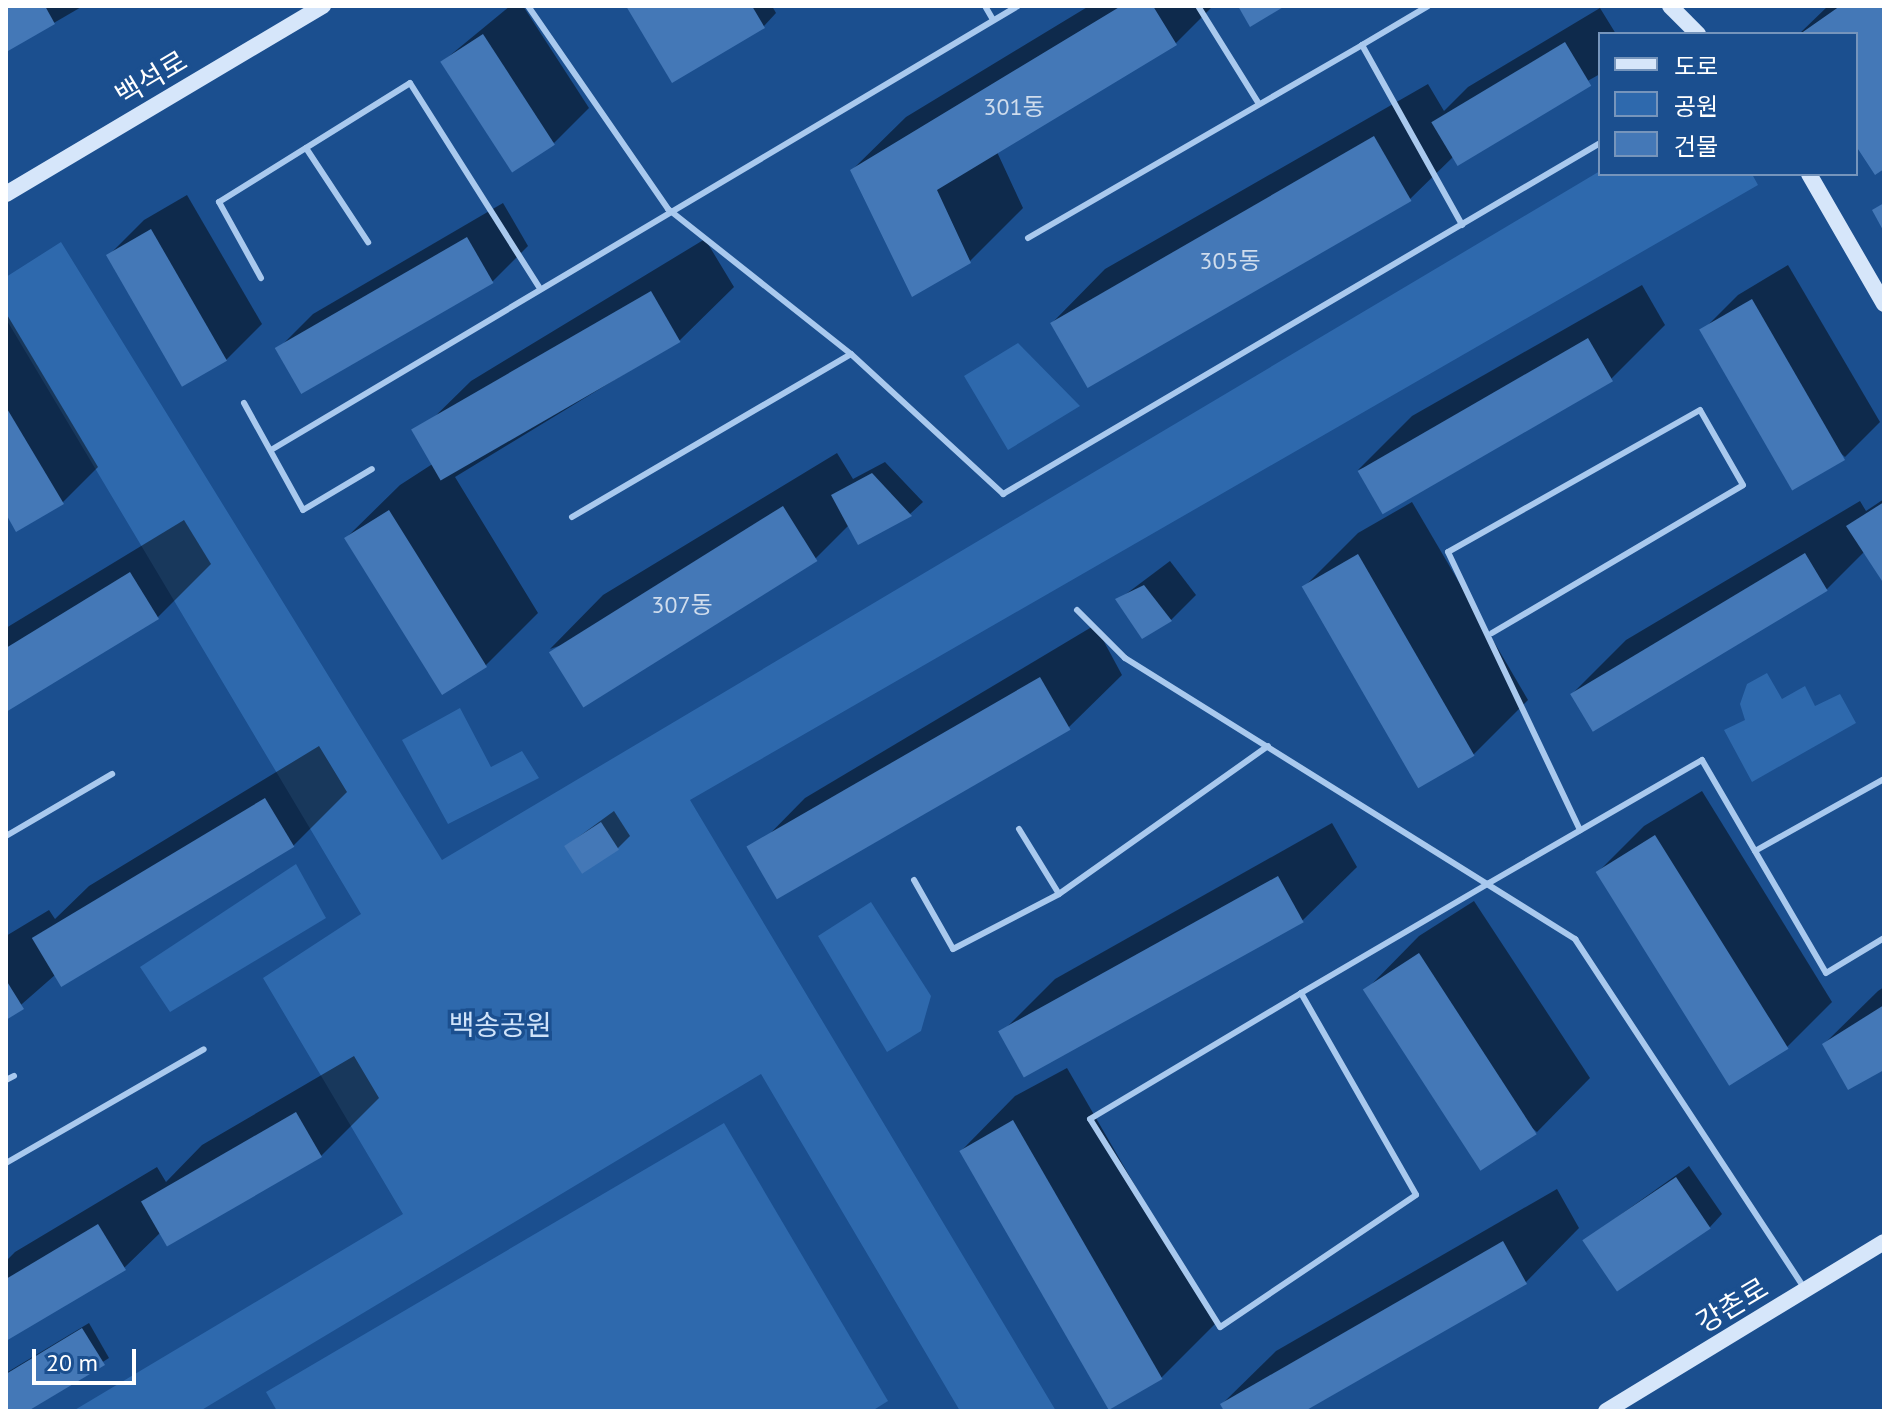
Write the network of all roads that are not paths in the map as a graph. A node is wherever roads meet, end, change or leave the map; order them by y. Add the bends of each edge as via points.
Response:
1 (323, 6) edge
2 (528, 6) edge
3 (985, 6) edge
4 (1018, 6) edge
5 (1198, 6) edge
6 (1428, 6) edge
7 (1670, 6) edge
8 (993, 20) junction
9 (1696, 32) edge
10 (1362, 45) junction
11 (1259, 104) junction
12 (1598, 144) edge
13 (306, 148) junction
14 (1810, 176) edge
15 (6, 194) edge
16 (668, 209) junction
17 (1462, 225) junction
18 (1028, 238) dead end
19 (368, 242) dead end
20 (261, 278) dead end
21 (539, 287) junction
22 (1884, 304) edge
23 (851, 354) junction
24 (244, 403) dead end
25 (271, 450) junction
26 (372, 469) dead end
27 (572, 517) dead end
28 (1077, 610) dead end
29 (1492, 633) junction
30 (1268, 746) junction
31 (112, 774) dead end
32 (1884, 779) edge
33 (1019, 829) dead end
34 (1580, 830) junction
35 (6, 836) edge
36 (1755, 851) junction
37 (914, 880) dead end
38 (1489, 883) junction
39 (1059, 894) junction
40 (1884, 938) edge
41 (1301, 993) junction
42 (204, 1049) dead end
43 (14, 1076) dead end
44 (6, 1080) edge
45 (6, 1163) edge
46 (1884, 1242) edge
47 (1806, 1291) junction
48 (1606, 1411) edge

1 - 15 main road, 백석로
2 - 16 lane
3 - 8 lane
4 - 8 lane
5 - 11 lane
6 - 10 lane
7 - 9 main road
8 - 16 lane
10 - 11 lane
10 - 17 lane
11 - 18 lane
12 - 17 lane
13 - 19 lane
13 - 20 lane via 219,202
13 - 21 lane via 410,83
14 - 22 main road
16 - 21 lane
16 - 23 lane
17 - 23 lane via 1003,494
21 - 25 lane
23 - 27 lane
24 - 25 lane
25 - 26 lane via 303,510
28 - 30 lane via 1125,658
29 - 29 lane via 1743,485 1700,410 1448,552
29 - 34 lane
30 - 38 lane
30 - 39 lane
31 - 35 lane
32 - 36 lane
33 - 39 lane
34 - 36 lane via 1702,760
34 - 38 lane
36 - 40 lane via 1826,973
37 - 39 lane via 953,949
38 - 41 lane
38 - 47 lane via 1575,939
41 - 41 lane via 1090,1119 1220,1327 1416,1195
42 - 45 lane
43 - 44 lane
46 - 47 main road, 강촌로
47 - 48 main road, 강촌로

